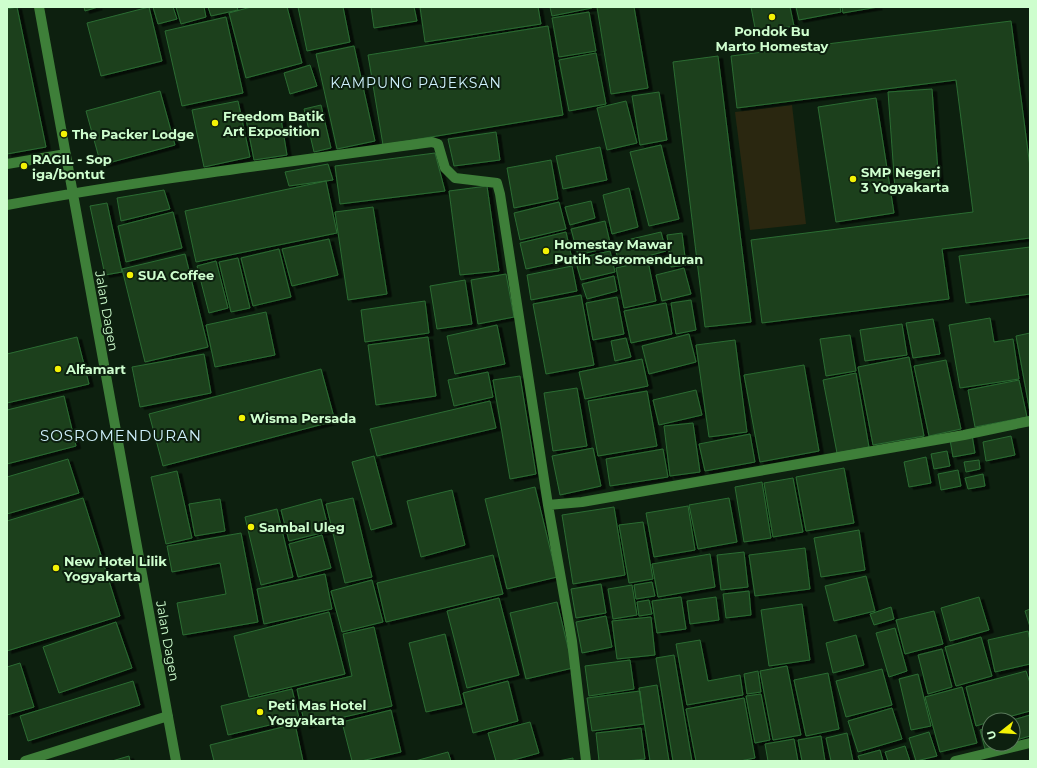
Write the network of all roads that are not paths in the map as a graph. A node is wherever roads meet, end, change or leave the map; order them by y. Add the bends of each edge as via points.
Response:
1 (39, 7) edge
2 (66, 154) junction
3 (7, 164) edge
4 (72, 193) junction
5 (7, 205) edge
6 (1030, 421) edge
7 (548, 506) junction
8 (168, 716) junction
9 (1030, 743) edge
10 (25, 761) edge
11 (176, 761) edge
12 (586, 761) edge
13 (955, 761) edge

1 - 2 street, Jalan Dagen
2 - 3 street
2 - 4 street, Jalan Dagen
4 - 5 street
4 - 7 street via 432,142 438,144 445,168 455,178 497,183
4 - 8 street, Jalan Dagen
6 - 7 street via 964,435
7 - 12 street via 572,641
8 - 10 street
8 - 11 street, Jalan Dagen
9 - 13 street

